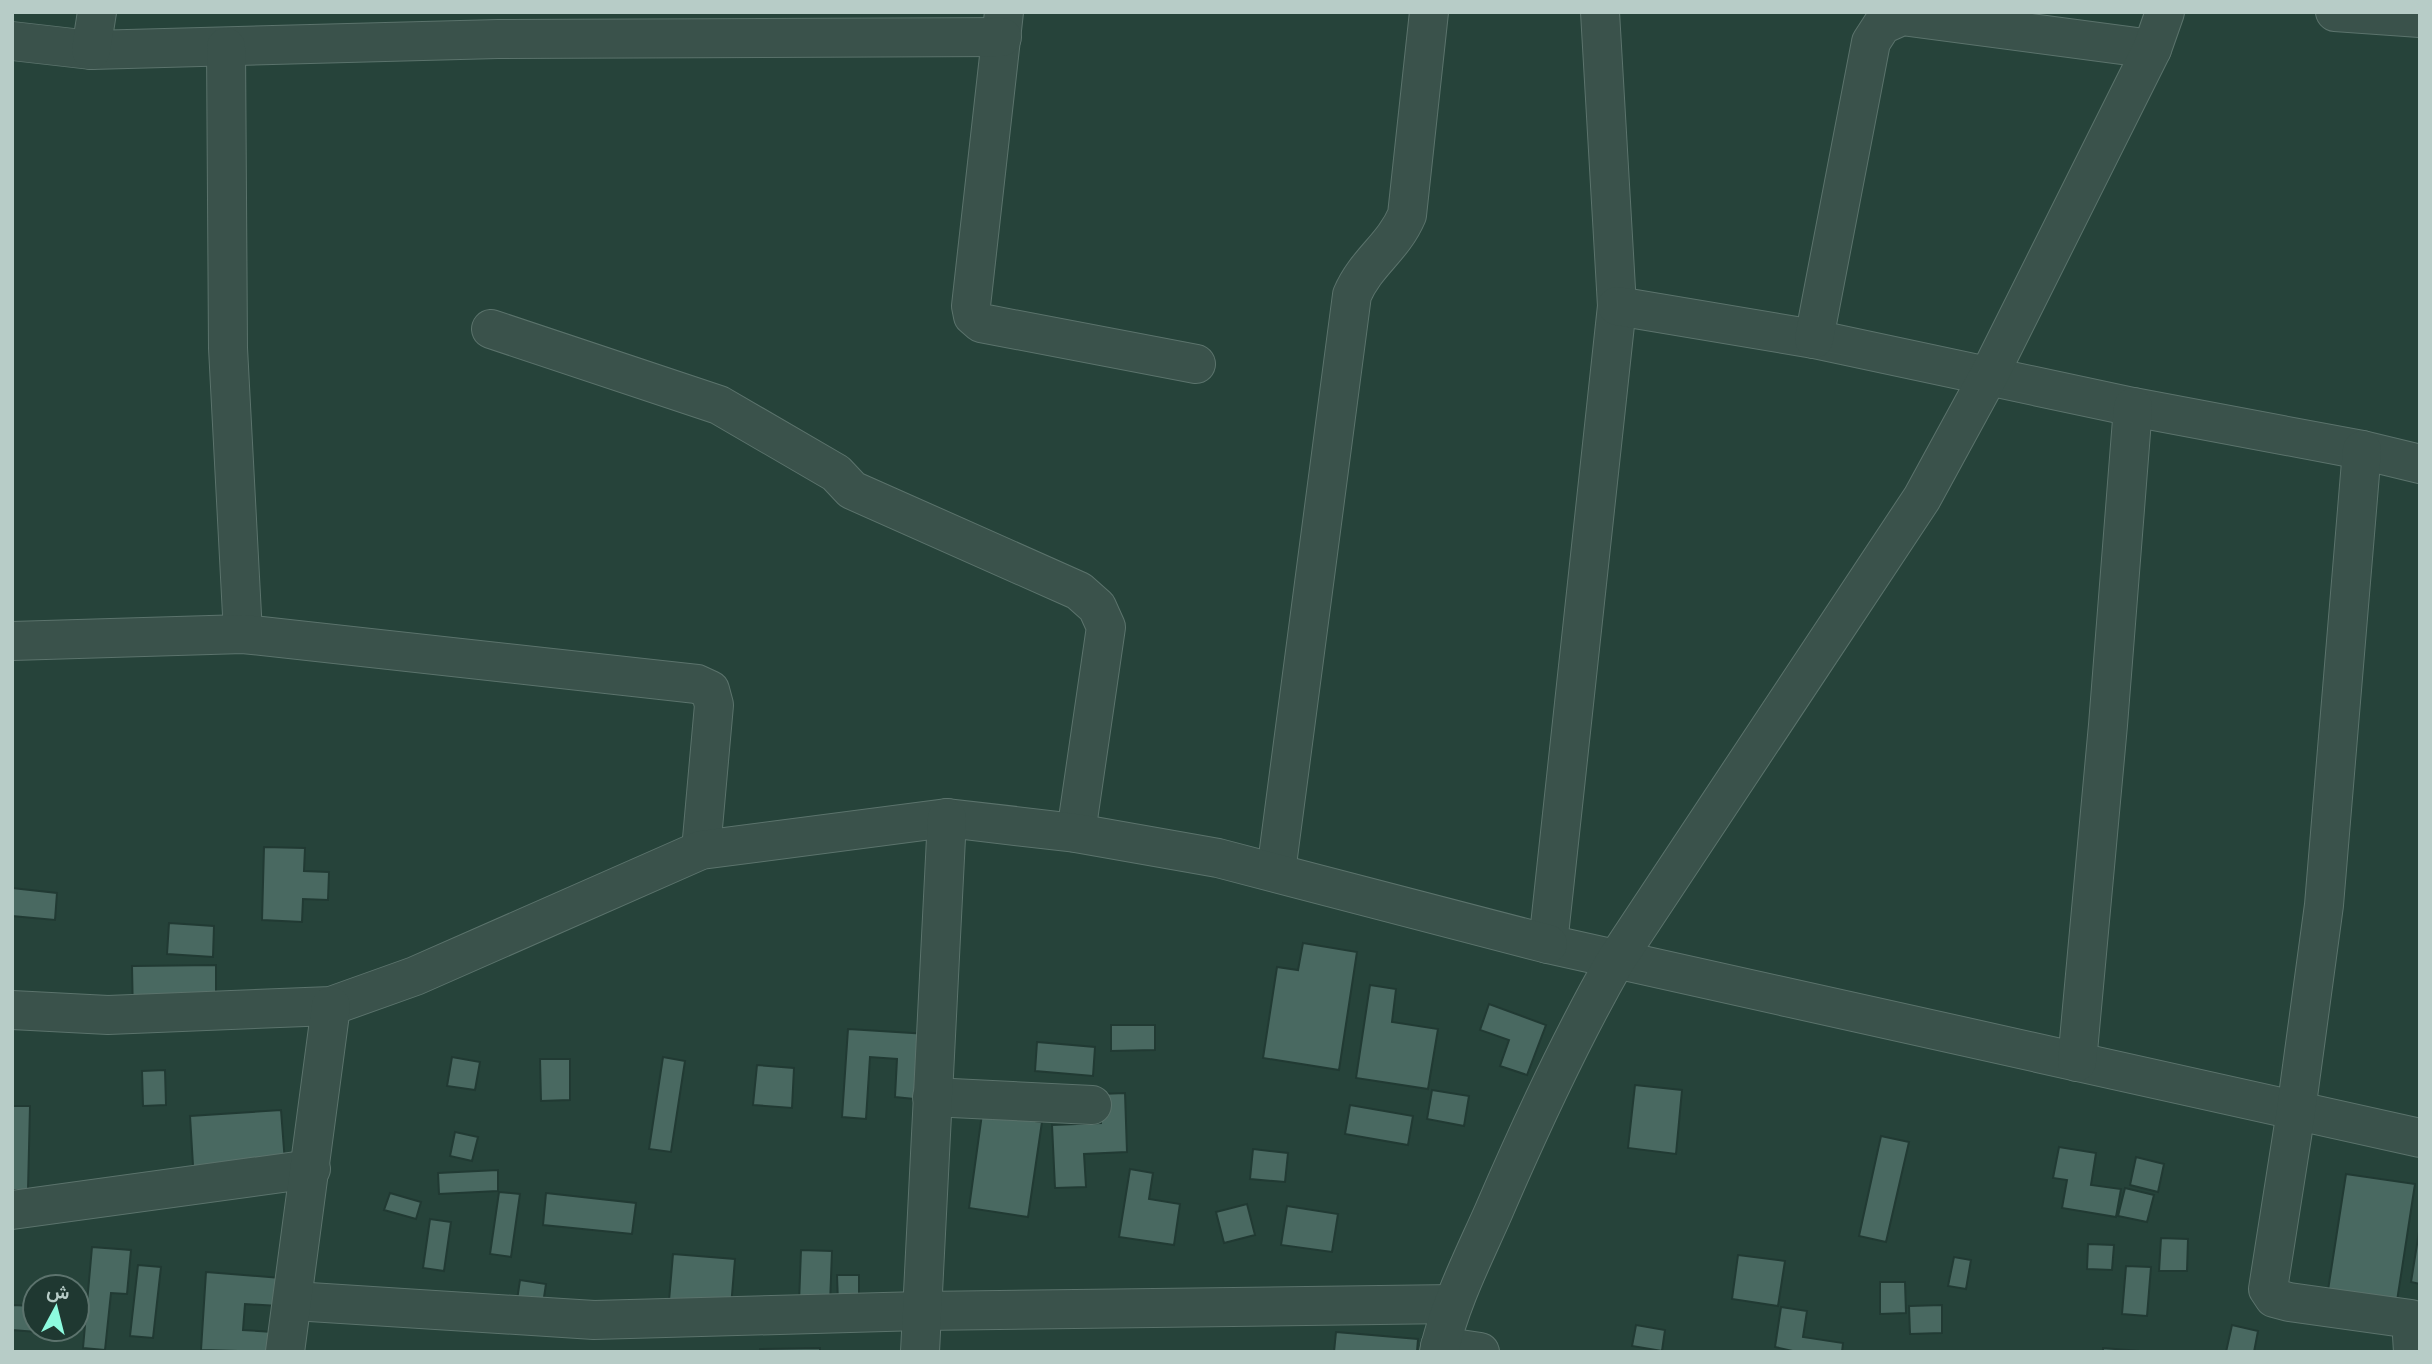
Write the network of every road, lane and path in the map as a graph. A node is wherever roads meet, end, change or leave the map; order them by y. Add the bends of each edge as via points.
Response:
1 (97, 12) edge
2 (1429, 12) edge
3 (1600, 12) edge
4 (2165, 12) edge
5 (2334, 12) edge
6 (2420, 18) edge
7 (1003, 25) edge
8 (500, 26) edge
9 (12, 41) edge
10 (226, 47) junction
11 (2152, 49) junction
12 (91, 50) junction
13 (1618, 306) junction
14 (491, 329) dead end
15 (1814, 339) junction
16 (1196, 364) dead end
17 (1988, 377) junction
18 (2133, 407) junction
19 (2362, 450) junction
20 (2420, 464) edge
21 (243, 634) junction
22 (12, 641) edge
23 (947, 818) junction
24 (1076, 834) junction
25 (701, 850) junction
26 (1276, 872) junction
27 (1548, 944) junction
28 (1616, 960) junction
29 (331, 1006) junction
30 (12, 1010) edge
31 (2077, 1062) junction
32 (932, 1097) junction
33 (1092, 1104) dead end
34 (2296, 1111) junction
35 (2420, 1138) edge
36 (311, 1169) junction
37 (12, 1210) edge
38 (294, 1301) junction
39 (1453, 1304) junction
40 (921, 1311) junction
41 (2415, 1331) edge
42 (1439, 1349) edge
43 (285, 1352) edge
44 (920, 1352) edge
45 (1480, 1352) edge

1 - 12 street
2 - 26 street via 1407,215 1400,232 1362,272 1352,295
3 - 13 street
4 - 11 street
5 - 6 street
7 - 8 street
7 - 16 street via 973,316 981,323
8 - 10 street
9 - 12 street
10 - 12 street
10 - 21 street via 228,348
11 - 15 street via 1902,16 1882,25 1871,42
11 - 17 street
13 - 15 street
13 - 27 street
14 - 24 street via 719,405 836,473 852,490 1088,599 1106,627
15 - 17 street
17 - 18 street
17 - 28 street via 1922,498
18 - 19 street
18 - 31 street
19 - 20 street
19 - 34 street via 2325,891
21 - 22 street
21 - 25 street via 697,684 710,690 714,705
23 - 24 street
23 - 25 street
23 - 32 street
24 - 26 street
25 - 29 street via 415,976
26 - 27 street
27 - 28 street
28 - 31 street
28 - 39 street via 1534,1119
29 - 30 street via 108,1014
29 - 36 street
31 - 34 street
32 - 33 street
32 - 40 street
34 - 35 street
34 - 41 street via 2268,1289 2274,1298
36 - 37 street
36 - 38 street
38 - 40 street via 594,1320
38 - 43 street
39 - 40 street
39 - 42 street
40 - 44 street
42 - 45 street

